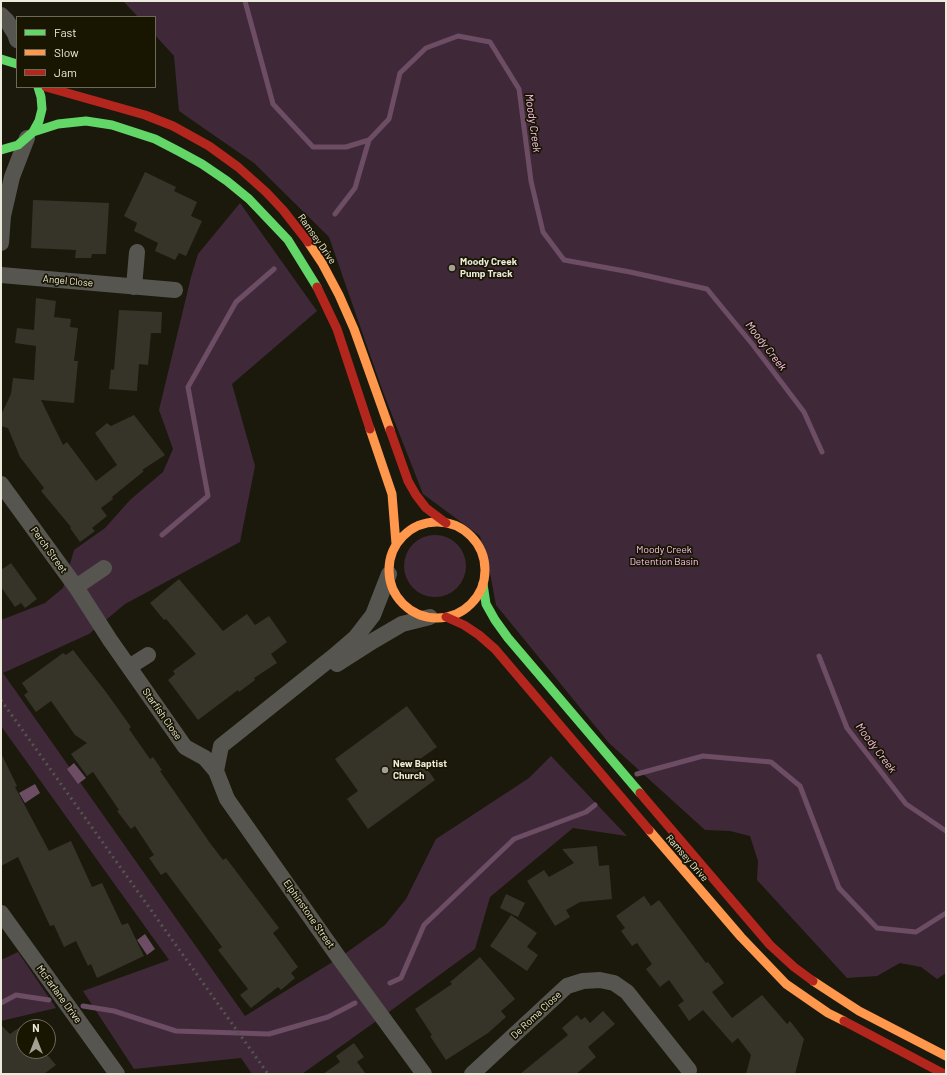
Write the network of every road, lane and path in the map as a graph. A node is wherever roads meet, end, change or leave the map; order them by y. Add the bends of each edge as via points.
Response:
1 (1, 15) edge
2 (16, 37) edge
3 (1, 59) edge
4 (16, 64) edge
5 (38, 88) edge
6 (50, 88) edge
7 (30, 135) junction
8 (1, 150) edge
9 (2, 211) edge
10 (1, 243) edge
11 (137, 252) dead end
12 (1, 275) edge
13 (134, 286) junction
14 (175, 290) dead end
15 (1, 484) edge
16 (446, 523) junction
17 (396, 544) junction
18 (104, 568) dead end
19 (389, 574) junction
20 (483, 584) junction
21 (76, 587) junction
22 (430, 617) junction
23 (446, 617) junction
24 (148, 654) dead end
25 (129, 667) junction
26 (276, 702) junction
27 (221, 746) junction
28 (195, 753) junction
29 (216, 771) junction
30 (1, 913) edge
31 (946, 1056) edge
32 (689, 1070) dead end
33 (116, 1073) edge
34 (424, 1074) edge
35 (472, 1074) edge
36 (944, 1074) edge

1 - 2 street
3 - 4 main road
5 - 7 main road via 42,109 39,121
6 - 16 main road, Ramsey Drive via 145,114 173,126 209,146 238,167 279,205 304,236 339,295 354,329 408,481 426,508
7 - 8 main road via 18,145
7 - 9 street via 12,177
7 - 17 main road via 58,124 86,121 112,125 155,139 197,161 227,181 249,199 288,240 315,282 337,329 392,494
9 - 10 street
11 - 13 street
12 - 13 street, Angel Close
13 - 14 street, Angel Close
15 - 21 street, Perch Street
16 - 17 main road via 432,522 418,526 406,533
16 - 20 main road via 461,528 474,538 482,552 485,568
17 - 19 main road via 390,558
18 - 21 street
19 - 22 main road via 393,590 402,603 415,612
19 - 26 street via 373,615 356,637
20 - 23 main road via 469,605 458,613
20 - 31 main road, Ramsey Drive via 486,604 508,638 770,945 794,967 859,1011
21 - 25 street, Starfish Close
22 - 23 main road
22 - 26 street via 402,624
23 - 36 main road, Ramsey Drive via 479,635 494,649 741,937 786,984 828,1013
24 - 25 street
25 - 28 street, Starfish Close via 185,747
26 - 27 street
27 - 28 street
27 - 29 street
28 - 29 street, Starfish Close via 205,758
29 - 34 street, Elphinstone Street via 227,799
30 - 33 street, McFarlane Drive
32 - 35 street, De Roma Close via 627,992 614,983 600,980 583,981 567,986

